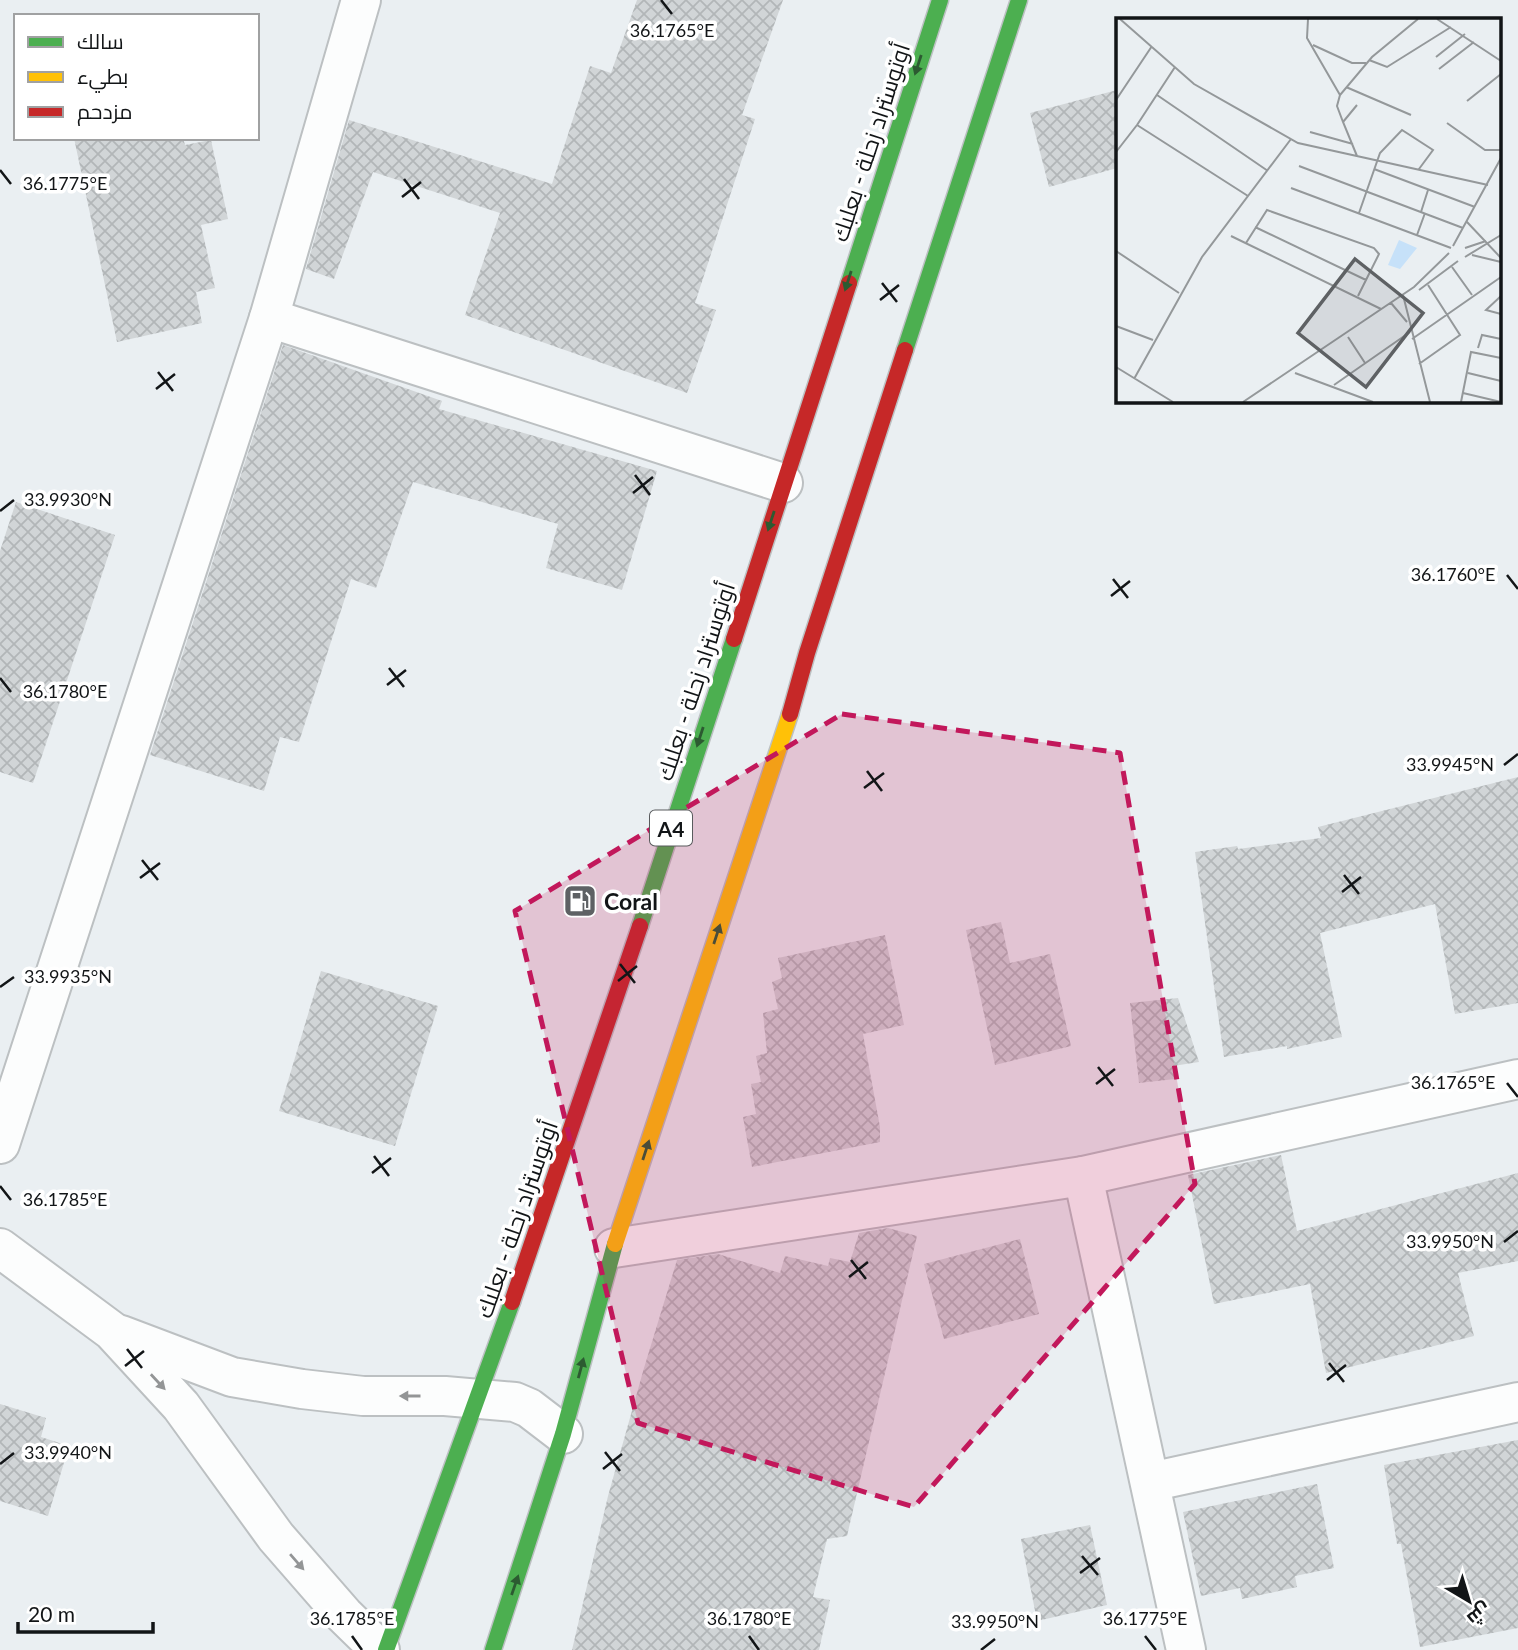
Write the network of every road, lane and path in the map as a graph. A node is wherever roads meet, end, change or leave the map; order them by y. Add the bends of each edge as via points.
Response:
1 (361, 0) edge
2 (940, 0) edge
3 (1018, 0) edge
4 (269, 318) junction
5 (783, 483) junction
6 (1518, 1079) edge
7 (0, 1144) edge
8 (1083, 1176) junction
9 (0, 1248) edge
10 (614, 1248) junction
11 (112, 1331) junction
12 (478, 1400) junction
13 (1518, 1402) edge
14 (563, 1433) junction
15 (1150, 1482) junction
16 (380, 1650) edge
17 (386, 1650) edge
18 (493, 1650) edge
19 (1186, 1650) edge

1 - 4 street
2 -> 5 highway, أوتوستراد زحلة - بعلبك / A4
10 -> 3 highway via 789,720
4 - 5 street
4 - 7 street
5 -> 12 highway, أوتوستراد زحلة - بعلبك / A4 via 612,1009
6 - 8 street
8 - 10 street
8 - 15 street
9 - 11 street
14 -> 10 highway
12 -> 11 street via 363,1396 232,1377
11 -> 16 street via 181,1406 276,1537
12 - 14 street via 515,1402
12 - 17 highway, أوتوستراد زحلة - بعلبك / A4
13 - 15 street
18 -> 14 highway
15 - 19 street

